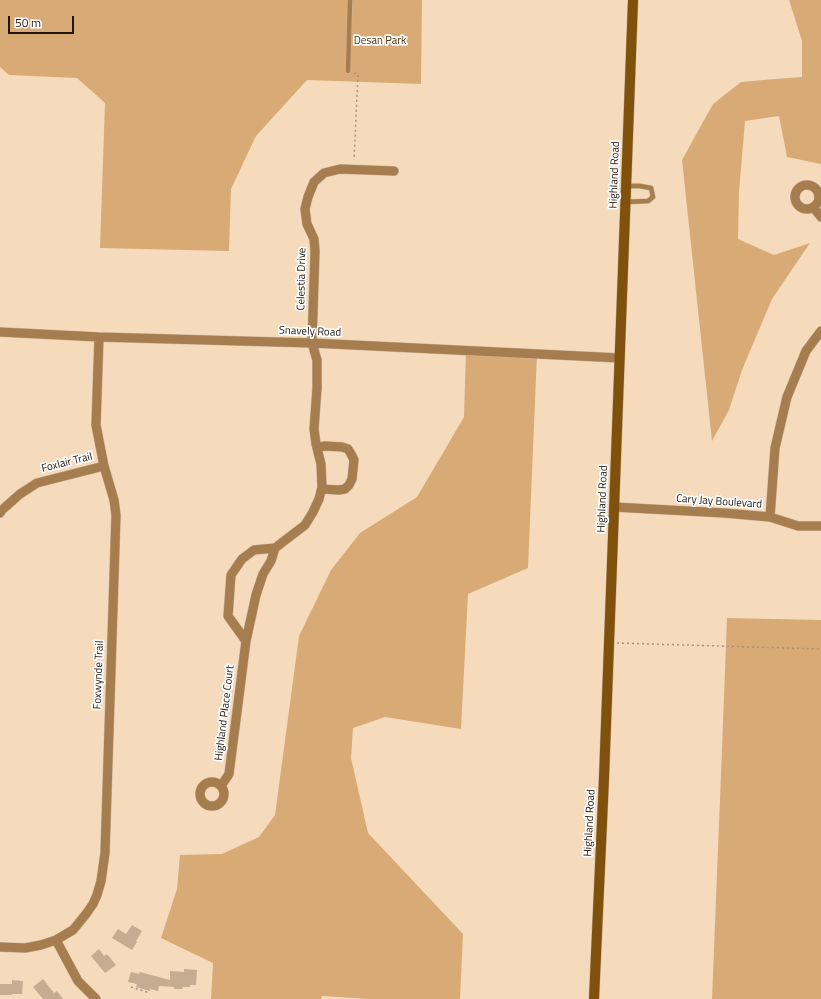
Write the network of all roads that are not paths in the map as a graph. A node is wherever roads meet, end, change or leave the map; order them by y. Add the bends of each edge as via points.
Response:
1 (350, 0) edge
2 (633, 0) edge
3 (348, 71) road end
4 (394, 170) dead end
5 (626, 186) junction
6 (626, 202) junction
7 (813, 207) dead end
8 (821, 217) edge
9 (821, 331) edge
10 (0, 332) edge
11 (99, 337) junction
12 (312, 343) junction
13 (620, 358) junction
14 (316, 447) junction
15 (104, 466) junction
16 (322, 489) junction
17 (614, 507) junction
18 (0, 513) edge
19 (770, 517) junction
20 (821, 526) edge
21 (275, 548) junction
22 (246, 641) junction
23 (221, 786) dead end
24 (56, 940) junction
25 (0, 947) edge
26 (96, 999) edge
27 (594, 999) edge

1 - 3 lane
2 - 5 street, Highland Road
4 - 12 street, Celestia Drive via 340,169 324,173 314,182 305,209 316,251
5 - 6 street, Highland Road
5 - 6 lane via 651,188 653,197 648,202
6 - 13 street, Highland Road
7 - 8 street
9 - 19 street via 806,352 787,397 775,448
10 - 11 street, Snavely Road
11 - 12 street, Snavely Road
11 - 15 street, Foxwynde Trail via 96,425
12 - 13 street, Snavely Road
12 - 14 street via 317,360 314,429
13 - 17 street, Highland Road
14 - 16 street via 321,464
14 - 16 street via 342,447 352,454 354,460 352,480 345,489
15 - 18 street, Foxlair Trail via 37,483 20,494
15 - 24 street, Foxwynde Trail via 116,514 102,882 86,914 72,930
16 - 21 street via 305,525
17 - 19 street, Cary Jay Boulevard
17 - 27 street, Highland Road
19 - 20 street, Cary Jay Boulevard via 798,526
21 - 22 street, Highland Place Court via 256,595
21 - 22 street via 254,550 230,575 228,616
22 - 23 street, Highland Place Court via 229,774
24 - 25 street, Foxwynde Trail via 30,947
24 - 26 street via 78,981

